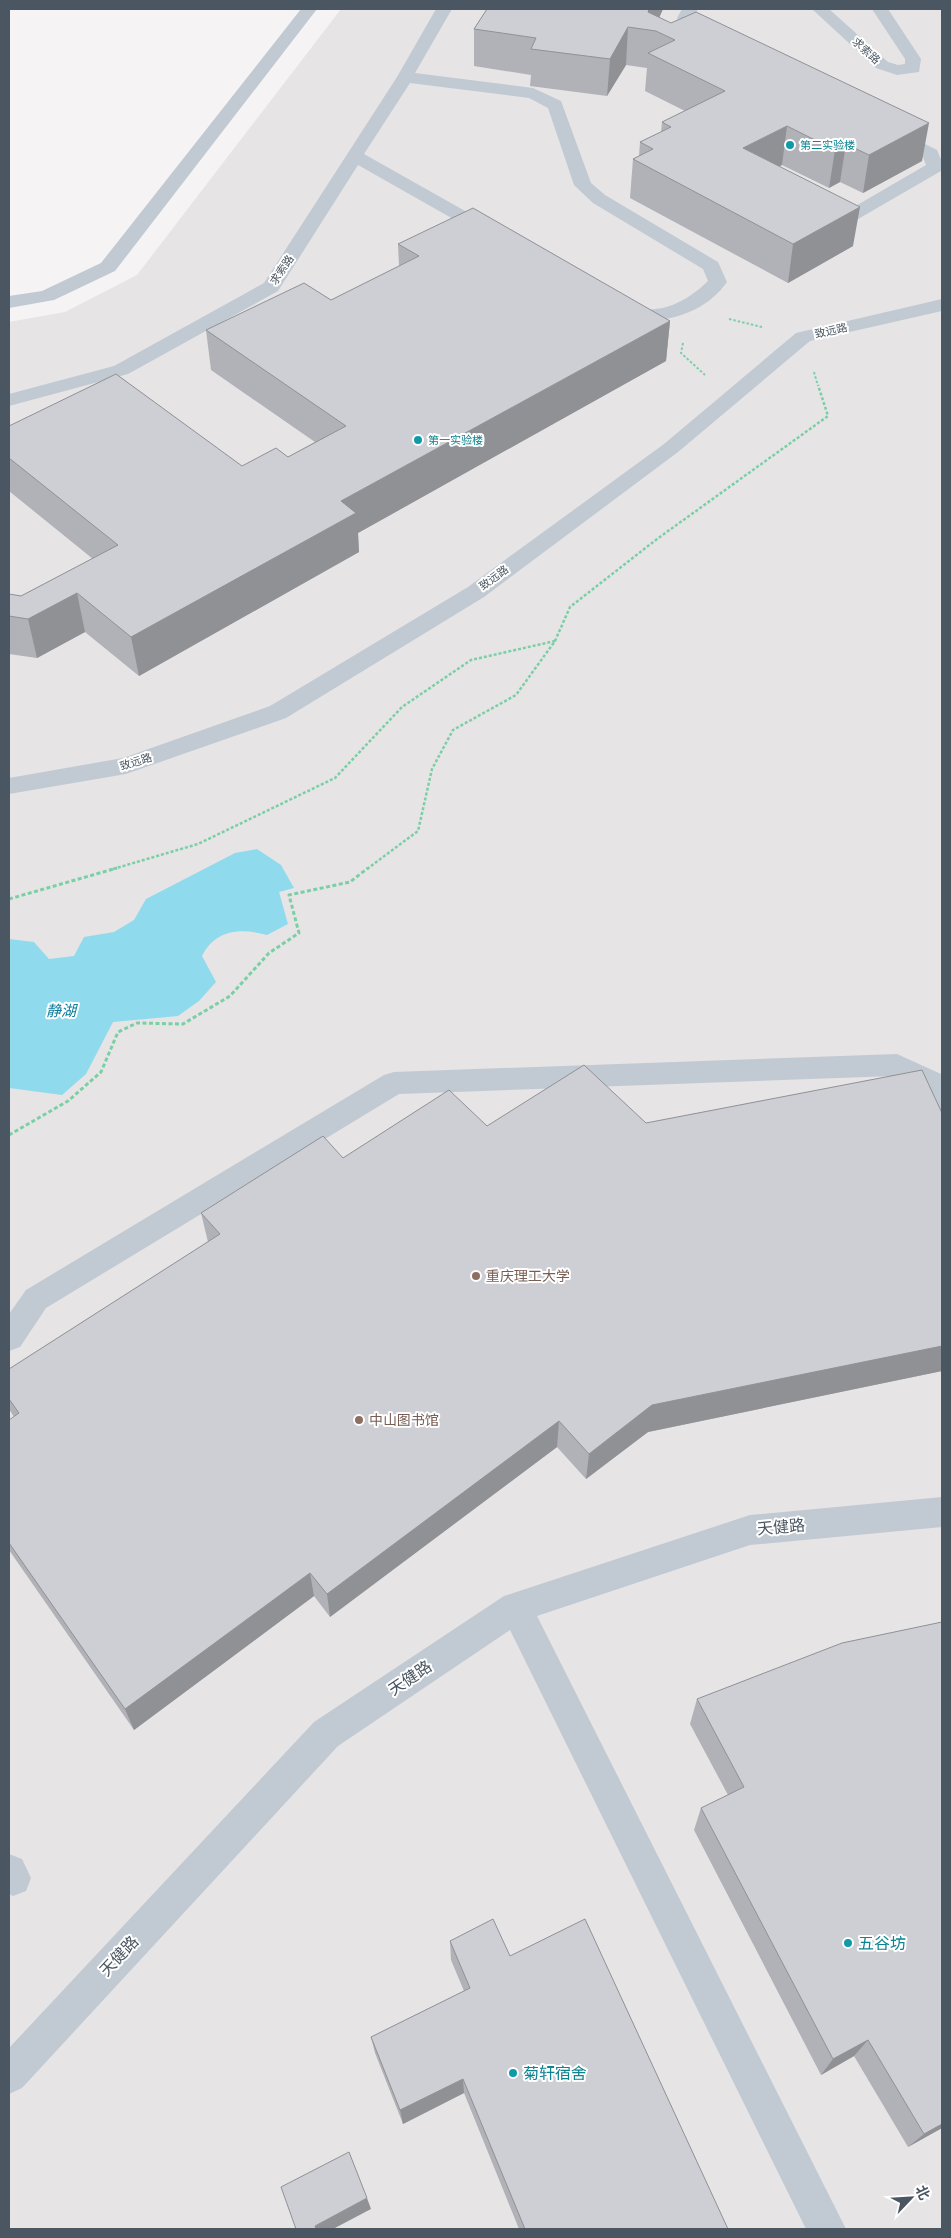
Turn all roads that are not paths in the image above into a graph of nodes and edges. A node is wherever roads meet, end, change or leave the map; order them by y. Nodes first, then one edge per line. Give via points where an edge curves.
1 (308, 9) edge
2 (444, 9) edge
3 (690, 9) edge
4 (820, 9) edge
5 (880, 9) edge
6 (720, 50) edge
7 (405, 77) junction
8 (877, 125) edge
9 (355, 156) junction
10 (813, 201) edge
11 (508, 244) edge
12 (602, 297) edge
13 (9, 302) edge
14 (942, 305) edge
15 (9, 400) edge
16 (9, 786) edge
17 (942, 1109) edge
18 (9, 1338) edge
19 (942, 1512) edge
20 (516, 1607) junction
21 (9, 2075) edge
22 (827, 2229) edge

1 - 13 street via 108,267 47,296
2 - 7 street, 求索路
3 - 6 street via 686,18 689,29 703,42
4 - 5 street, 求索路 via 882,65 897,70 913,68 913,59
7 - 9 street, 求索路
7 - 12 street via 533,93 555,104 583,185 599,200 711,266 718,282 698,300 664,315 628,312
8 - 10 street via 931,154 934,167 846,218
9 - 11 street
9 - 15 street, 求索路 via 272,287 121,370
14 - 16 street, 致远路 via 803,337 671,448 476,592 278,712 126,766
17 - 18 street via 931,1082 897,1065 394,1083 36,1300
19 - 20 street, 天健路 via 750,1530
20 - 21 street, 天健路 via 326,1734
20 - 22 street

